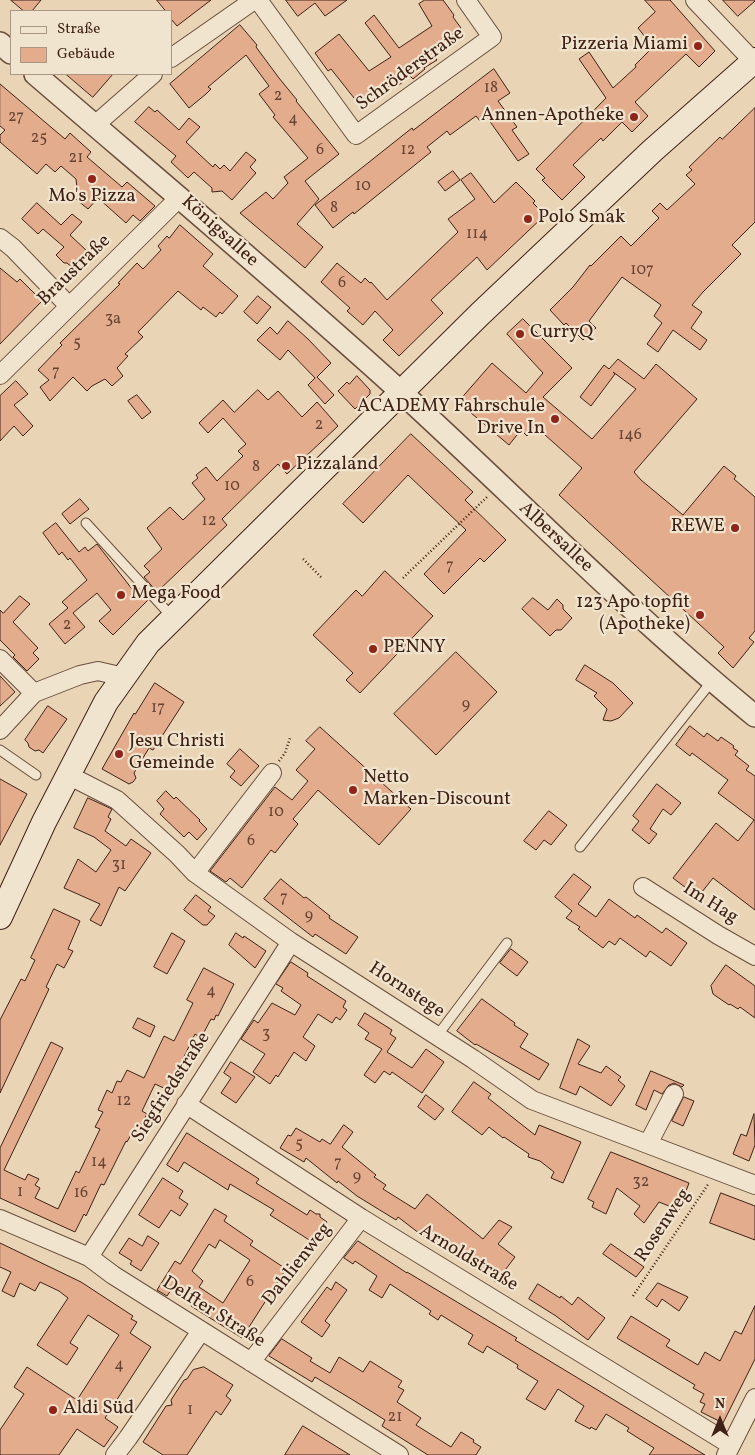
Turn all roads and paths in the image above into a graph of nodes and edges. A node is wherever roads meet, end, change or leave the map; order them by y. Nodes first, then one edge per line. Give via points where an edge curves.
1 (254, 0) edge
2 (258, 0) edge
3 (466, 0) edge
4 (695, 0) edge
5 (0, 43) edge
6 (10, 52) edge
7 (172, 57) edge
8 (754, 61) edge
9 (36, 75) edge
10 (152, 75) edge
11 (95, 125) junction
12 (180, 197) junction
13 (0, 238) edge
14 (69, 306) junction
15 (0, 375) edge
16 (401, 392) junction
17 (499, 486) junction
18 (86, 524) dead end
19 (303, 559) dead end
20 (322, 578) dead end
21 (403, 578) dead end
22 (173, 618) junction
23 (0, 659) edge
24 (124, 677) junction
25 (712, 680) junction
26 (34, 693) junction
27 (755, 716) edge
28 (0, 730) edge
29 (290, 738) dead end
30 (0, 750) edge
31 (272, 773) joint
32 (36, 775) dead end
33 (68, 775) junction
34 (580, 847) dead end
35 (195, 873) junction
36 (643, 887) dead end
37 (0, 917) edge
38 (291, 942) junction
39 (507, 944) dead end
40 (755, 956) edge
41 (437, 1036) junction
42 (674, 1094) dead end
43 (186, 1104) junction
44 (648, 1144) junction
45 (717, 1171) junction
46 (755, 1185) edge
47 (361, 1218) junction
48 (0, 1219) edge
49 (89, 1258) junction
50 (633, 1296) dead end
51 (201, 1331) junction
52 (250, 1362) junction
53 (755, 1398) edge
54 (728, 1450) edge
55 (115, 1455) edge
56 (399, 1455) edge

1 - 7 street
2 - 3 street, Schröderstraße via 356,135 492,37
4 - 8 street
5 - 6 street
8 - 16 main road via 652,151
9 - 11 street, Königsallee
10 - 11 street
11 - 12 street, Königsallee
12 - 14 street, Braustraße
12 - 16 street, Königsallee
13 - 14 street
14 - 15 street, Braustraße
16 - 17 street, Albersallee
16 - 22 main road
17 - 21 path
17 - 25 street, Albersallee
18 - 22 lane
19 - 20 path
22 - 24 main road via 148,643
23 - 26 street
24 - 26 street via 98,671
24 - 33 main road via 106,702
25 - 27 street, Albersallee
25 - 34 lane
26 - 28 street
29 - 31 path
30 - 32 lane
31 - 35 street
33 - 35 street, Hornstege via 117,800
33 - 37 main road
35 - 38 street, Hornstege
36 - 40 street, Im Hag
38 - 41 street, Hornstege
38 - 43 street, Siegfriedstraße
39 - 41 lane
41 - 44 street, Hornstege via 532,1100
42 - 44 street
43 - 47 street, Arnoldstraße
43 - 49 street, Siegfriedstraße
44 - 45 street, Hornstege
45 - 46 street, Hornstege
45 - 50 path, Rosenweg
47 - 52 street, Dahlienweg
47 - 54 street, Arnoldstraße
48 - 49 street, Delfter Straße
49 - 51 street, Delfter Straße
51 - 52 street, Delfter Straße
51 - 55 street
52 - 56 street, Delfter Straße
53 - 54 street

